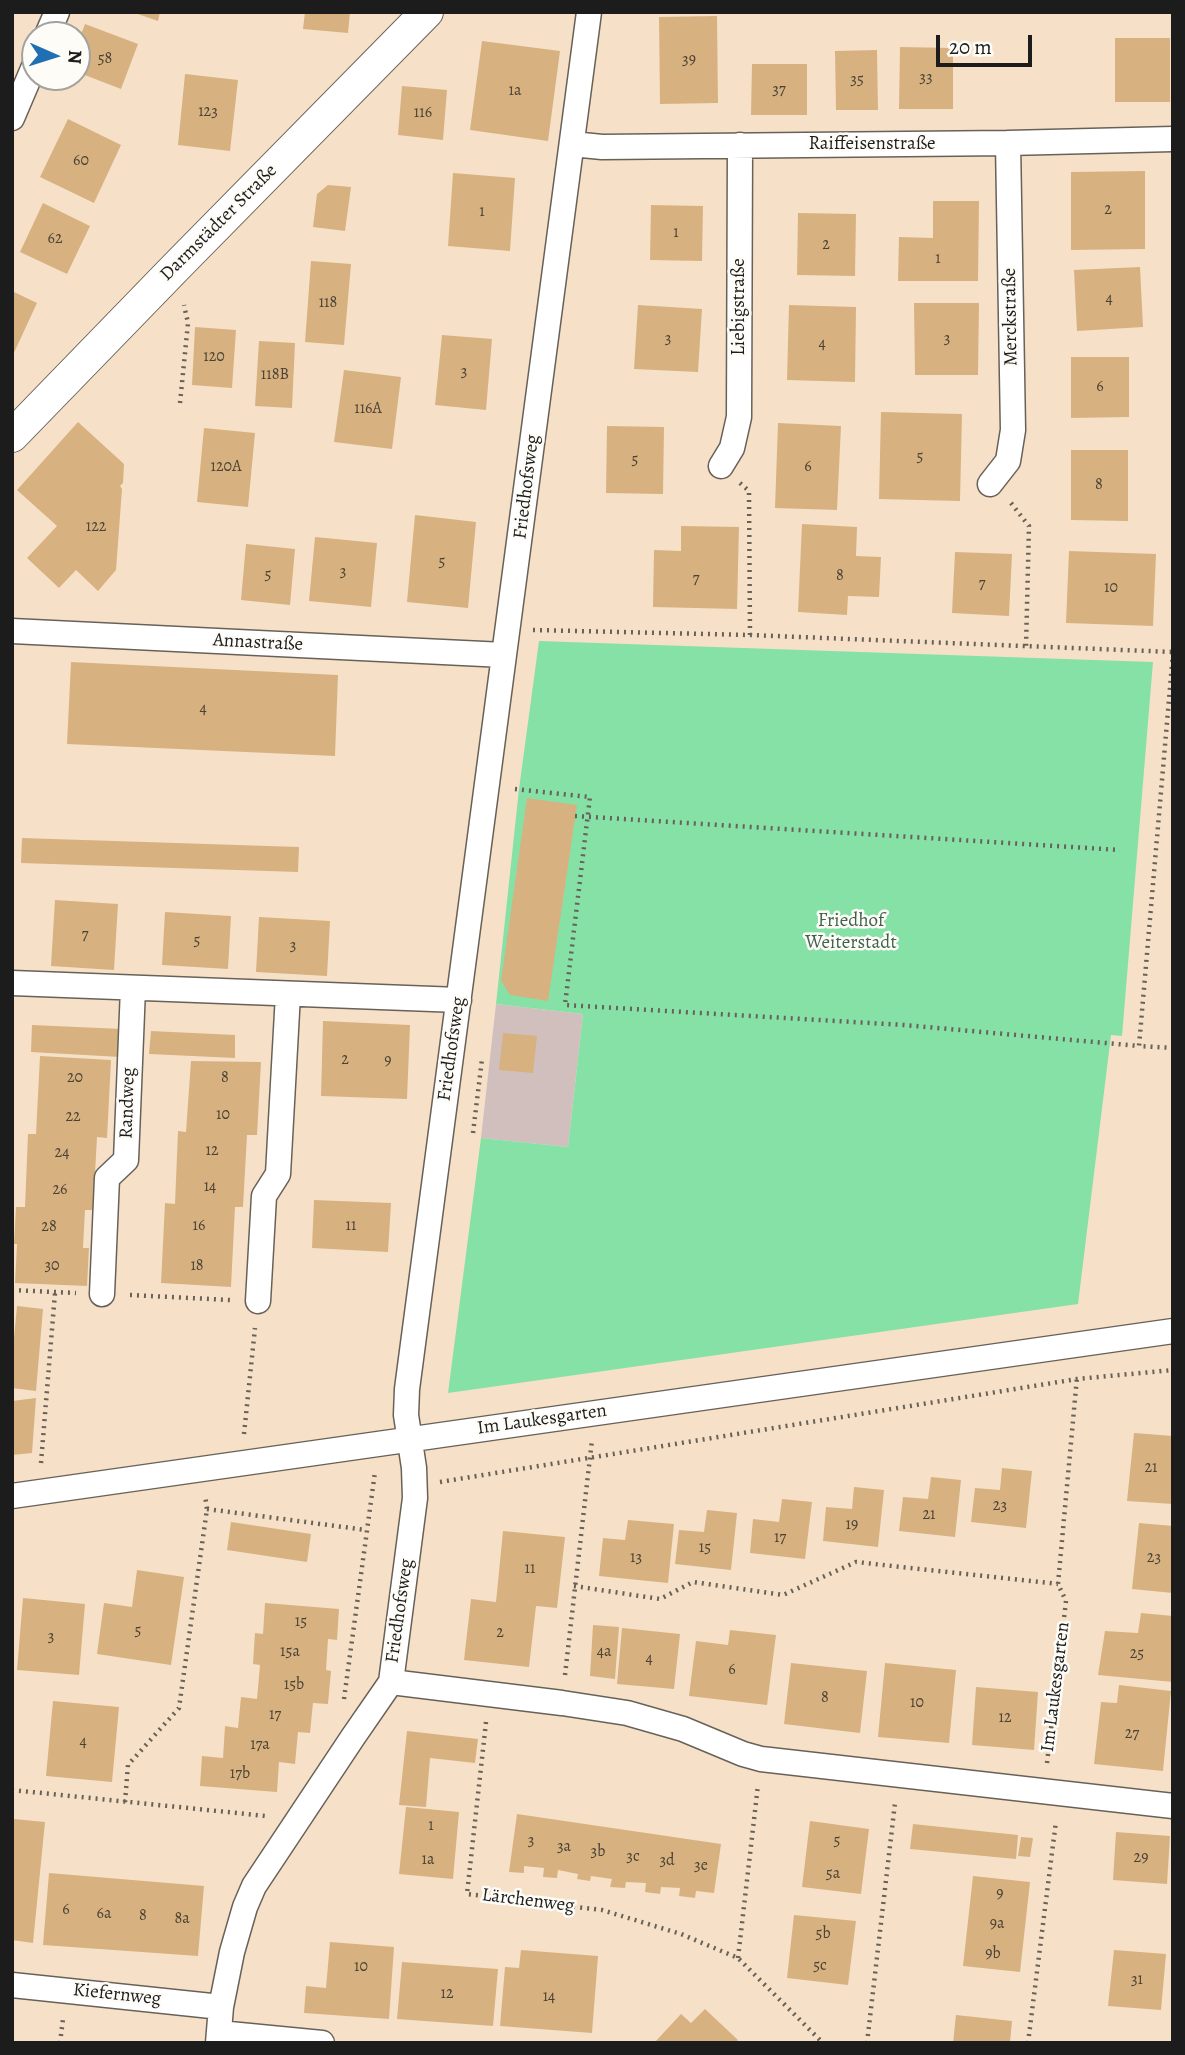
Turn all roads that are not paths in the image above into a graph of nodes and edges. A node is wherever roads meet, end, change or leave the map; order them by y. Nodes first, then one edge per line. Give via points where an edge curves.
1 (427, 12) edge
2 (589, 12) edge
3 (24, 91) edge
4 (12, 118) edge
5 (1173, 139) edge
6 (1008, 143) junction
7 (572, 144) junction
8 (740, 145) junction
9 (12, 436) edge
10 (721, 466) road end
11 (990, 484) dead end
12 (12, 631) edge
13 (504, 655) junction
14 (12, 983) edge
15 (133, 988) junction
16 (288, 994) junction
17 (459, 1000) junction
18 (102, 1294) road end
19 (258, 1301) road end
20 (1173, 1331) edge
21 (409, 1438) junction
22 (12, 1496) edge
23 (391, 1682) junction
24 (1173, 1806) edge
25 (12, 1984) edge
26 (221, 2007) junction
27 (218, 2038) edge
28 (322, 2043) edge

1 - 9 street, Darmstädter Straße
2 - 7 street, Friedhofsweg
3 - 4 street
5 - 6 street, Raiffeisenstraße
6 - 8 street, Raiffeisenstraße
6 - 11 street, Merckstraße via 1013,430 1008,461
7 - 8 street, Raiffeisenstraße
7 - 13 street, Friedhofsweg
8 - 10 street, Liebigstraße via 739,417 732,448
12 - 13 street, Annastraße
13 - 17 street, Friedhofsweg
14 - 15 street
15 - 16 street
15 - 18 street, Randweg via 126,1160 107,1178
16 - 17 street
16 - 19 street via 278,1174 264,1196
17 - 21 street, Friedhofsweg via 407,1389
20 - 21 street, Im Laukesgarten
21 - 22 street, Im Laukesgarten
21 - 23 street, Friedhofsweg via 415,1487
23 - 24 street via 627,1713 761,1759
23 - 26 street, Friedhofsweg via 265,1868 245,1907
25 - 26 street, Kiefernweg
26 - 27 street, Friedhofsweg
27 - 28 street

